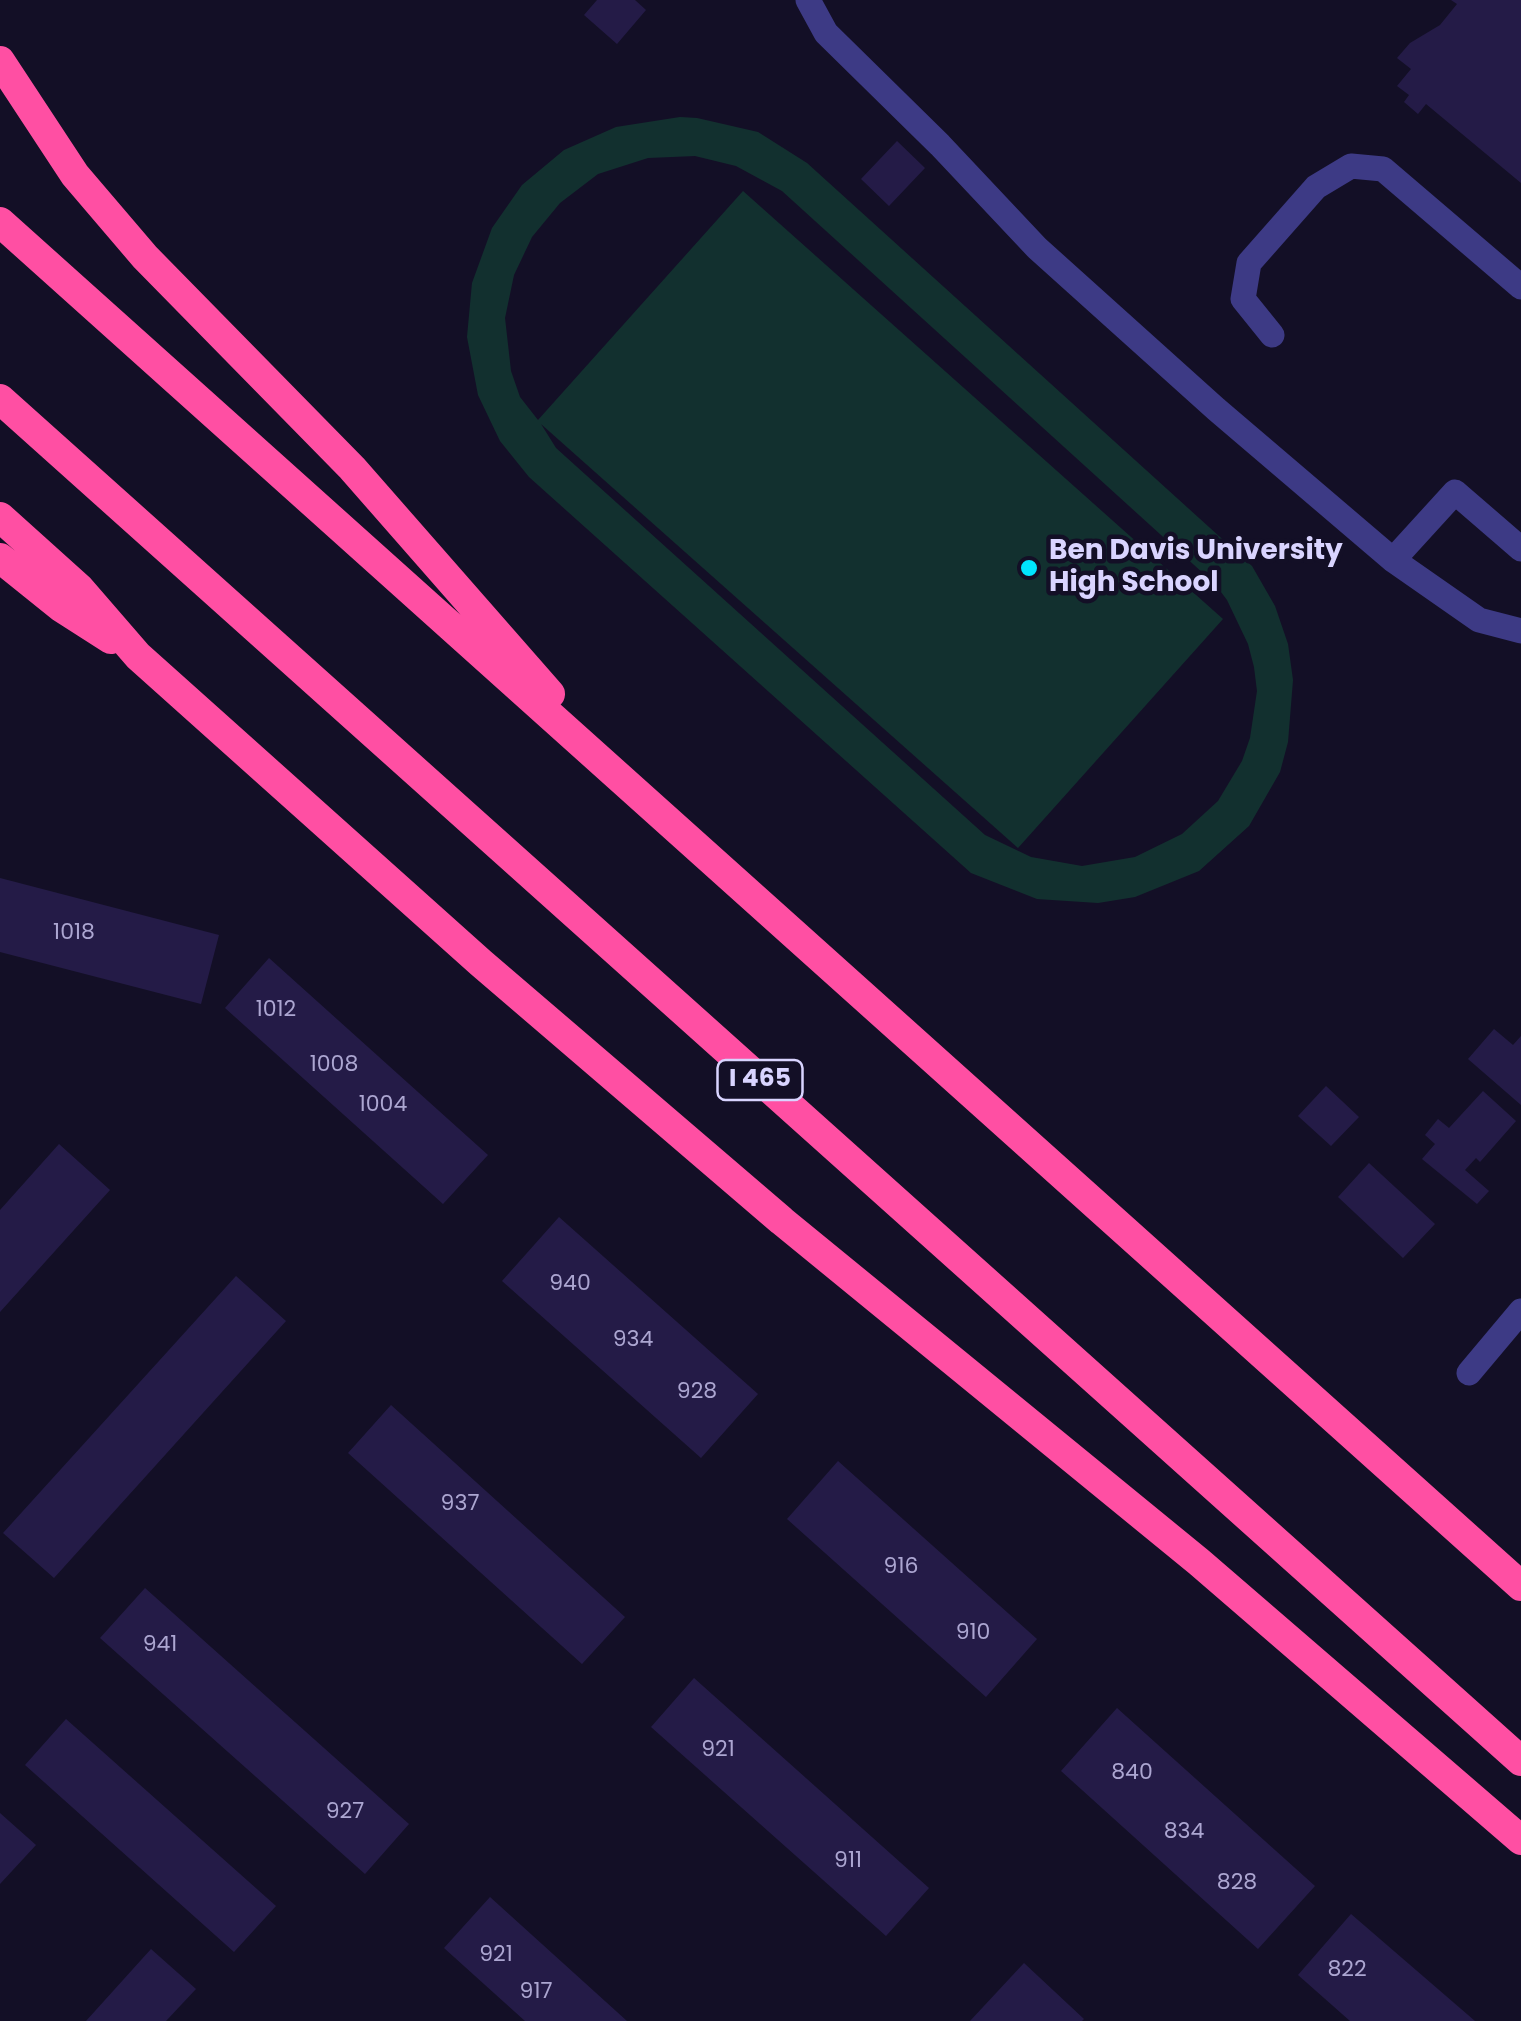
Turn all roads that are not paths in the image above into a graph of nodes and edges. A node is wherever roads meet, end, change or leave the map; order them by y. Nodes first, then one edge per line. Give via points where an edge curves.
1 (808, 0) edge
2 (0, 61) edge
3 (0, 222) edge
4 (1521, 287) edge
5 (1272, 335) dead end
6 (0, 399) edge
7 (0, 517) edge
8 (1521, 549) edge
9 (0, 558) edge
10 (1394, 560) junction
11 (1521, 631) edge
12 (138, 656) junction
13 (638, 794) junction
14 (1521, 1311) edge
15 (1469, 1373) dead end
16 (1521, 1586) edge
17 (1521, 1761) edge
18 (1521, 1840) edge

1 - 10 street via 826,33 1037,248
2 - 13 highway via 75,176 145,258 352,468
3 - 13 highway
4 - 5 street via 1383,168 1350,166 1316,187 1248,262 1243,299
6 - 17 highway, I 465
7 - 12 highway via 80,589
8 - 10 street via 1455,492
9 - 12 highway
10 - 11 street via 1479,620
12 - 18 highway via 782,1221 1199,1562
13 - 16 highway
14 - 15 street

